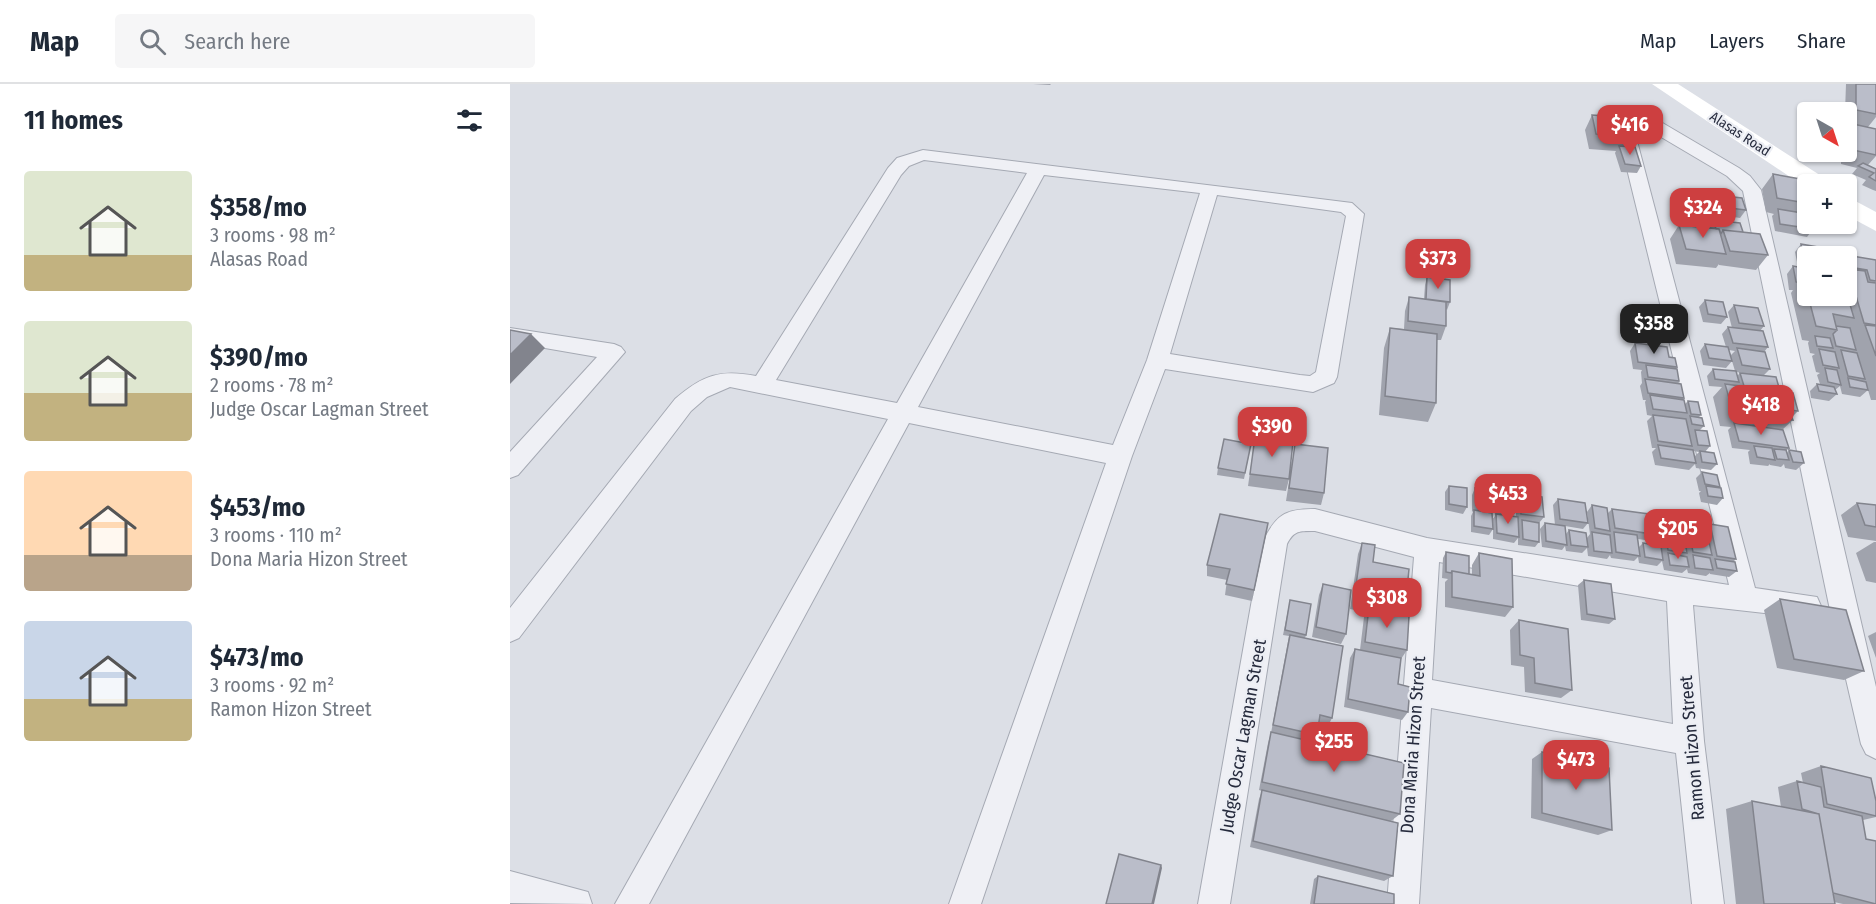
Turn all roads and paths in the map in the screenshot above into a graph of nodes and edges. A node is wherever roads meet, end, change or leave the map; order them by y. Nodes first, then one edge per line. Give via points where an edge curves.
1 (1663, 84) edge
2 (1038, 169) junction
3 (1802, 174) edge
4 (1210, 189) junction
5 (1857, 211) edge
6 (1876, 223) edge
7 (510, 335) edge
8 (1158, 360) junction
9 (762, 384) junction
10 (902, 415) junction
11 (1120, 456) junction
12 (510, 468) edge
13 (1426, 549) junction
14 (1679, 591) junction
15 (1745, 598) junction
16 (1843, 610) junction
17 (510, 629) edge
18 (1415, 691) junction
19 (1689, 741) junction
20 (1876, 744) edge
21 (510, 887) edge
22 (576, 904) edge
23 (631, 904) edge
24 (965, 904) edge
25 (1214, 904) edge
26 (1403, 904) edge
27 (1708, 904) edge

1 - 3 street, Alasas Road
2 - 4 street
2 - 9 street via 923,155 903,162
2 - 10 street
4 - 8 street
4 - 8 street via 1346,207 1355,214 1326,377 1313,384 1300,383
5 - 6 street
7 - 12 street via 614,352
8 - 11 street
9 - 10 street
9 - 17 street via 729,379 699,391 683,405
10 - 11 street
10 - 23 street
11 - 24 street
13 - 14 street, Judge Oscar Lagman Street
13 - 18 street, Dona Maria Hizon Street
13 - 25 street, Judge Oscar Lagman Street via 1315,520 1296,520 1279,533
14 - 15 street, Judge Oscar Lagman Street
14 - 19 street, Ramon Hizon Street
15 - 16 street, Judge Oscar Lagman Street
15 - 16 street via 1623,120 1632,116 1643,118 1733,172 1752,190
16 - 20 street
18 - 19 street
18 - 26 street, Dona Maria Hizon Street
19 - 27 street, Ramon Hizon Street
21 - 22 street

